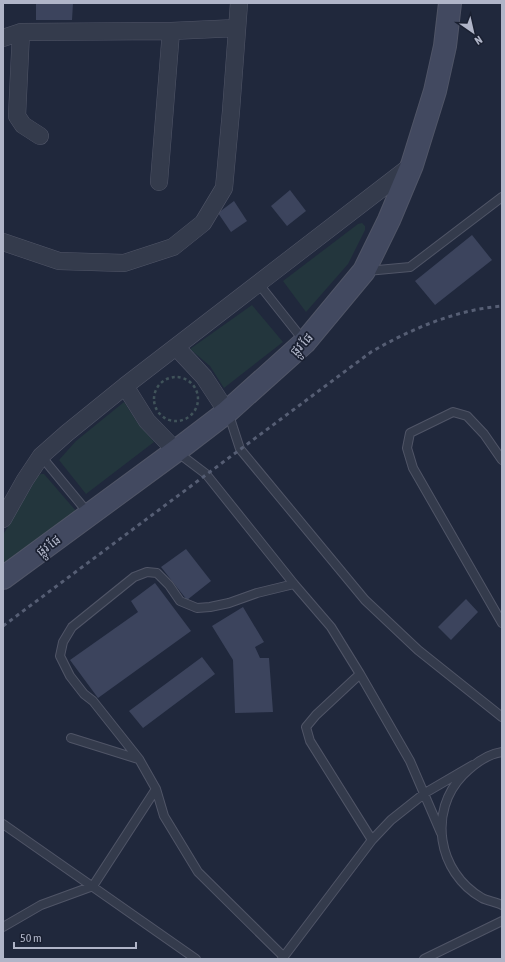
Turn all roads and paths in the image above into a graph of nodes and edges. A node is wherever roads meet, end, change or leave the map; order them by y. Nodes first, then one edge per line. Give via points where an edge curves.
1 (239, 3) edge
2 (450, 3) edge
3 (237, 28) junction
4 (171, 31) junction
5 (21, 32) junction
6 (3, 38) edge
7 (40, 136) dead end
8 (412, 165) junction
9 (159, 182) dead end
10 (502, 197) edge
11 (3, 242) edge
12 (364, 271) junction
13 (258, 283) junction
14 (305, 342) junction
15 (176, 347) junction
16 (125, 386) junction
17 (196, 410) joint
18 (227, 412) junction
19 (176, 451) junction
20 (41, 456) junction
21 (502, 460) edge
22 (90, 514) junction
23 (3, 519) edge
24 (3, 578) edge
25 (294, 584) junction
26 (502, 623) edge
27 (360, 674) junction
28 (502, 717) edge
29 (71, 738) dead end
30 (502, 752) edge
31 (139, 759) junction
32 (473, 765) junction
33 (156, 788) junction
34 (425, 793) junction
35 (3, 824) edge
36 (441, 833) junction
37 (372, 840) junction
38 (93, 886) junction
39 (502, 905) edge
40 (502, 921) edge
41 (3, 927) edge
42 (283, 958) edge
43 (196, 959) edge
44 (424, 959) edge

1 - 3 street
2 - 8 street, ផ្លូវ ផែ via 445,46 435,91
3 - 4 street
3 - 11 street via 224,188 203,222 173,247 124,263 59,261
4 - 5 street
4 - 9 street
5 - 6 street
5 - 7 street via 17,116 23,125
8 - 12 street, ផ្លូវ ផែ
8 - 13 street
10 - 12 lane via 410,267
12 - 14 street, ផ្លូវ ផែ
13 - 14 lane
13 - 15 street
14 - 18 street, ផ្លូវ ផែ
15 - 16 street
15 - 18 street via 204,377
16 - 19 street via 147,420
16 - 20 street via 66,432
17 - 17 path via 184,420 169,421 156,410 154,393 164,380 171,377 188,380 198,393
18 - 19 street, ផ្លូវ ផែ
18 - 28 lane via 240,449 365,600 418,650
19 - 22 street, ផ្លូវ ផែ
19 - 25 lane via 206,474
20 - 22 lane
20 - 23 street
21 - 26 lane via 484,434 467,416 453,412 410,433 407,448 414,468
22 - 24 street, ផ្លូវ ផែ
25 - 27 lane via 331,627
25 - 31 lane via 210,607 197,608 180,601 157,573 147,572 134,577 72,627 63,642 60,656 70,676 84,694 94,701
27 - 34 lane via 410,761
27 - 37 lane via 316,714 306,727 310,742
29 - 31 lane
30 - 32 lane
31 - 33 lane
32 - 34 lane
32 - 36 lane via 455,783 444,807
33 - 38 lane
33 - 42 lane via 164,816 198,872
34 - 36 lane
34 - 37 lane via 391,820
35 - 38 lane
36 - 39 lane via 447,859 461,881 482,898
37 - 42 lane
38 - 41 lane via 41,905
38 - 43 lane
40 - 44 lane

